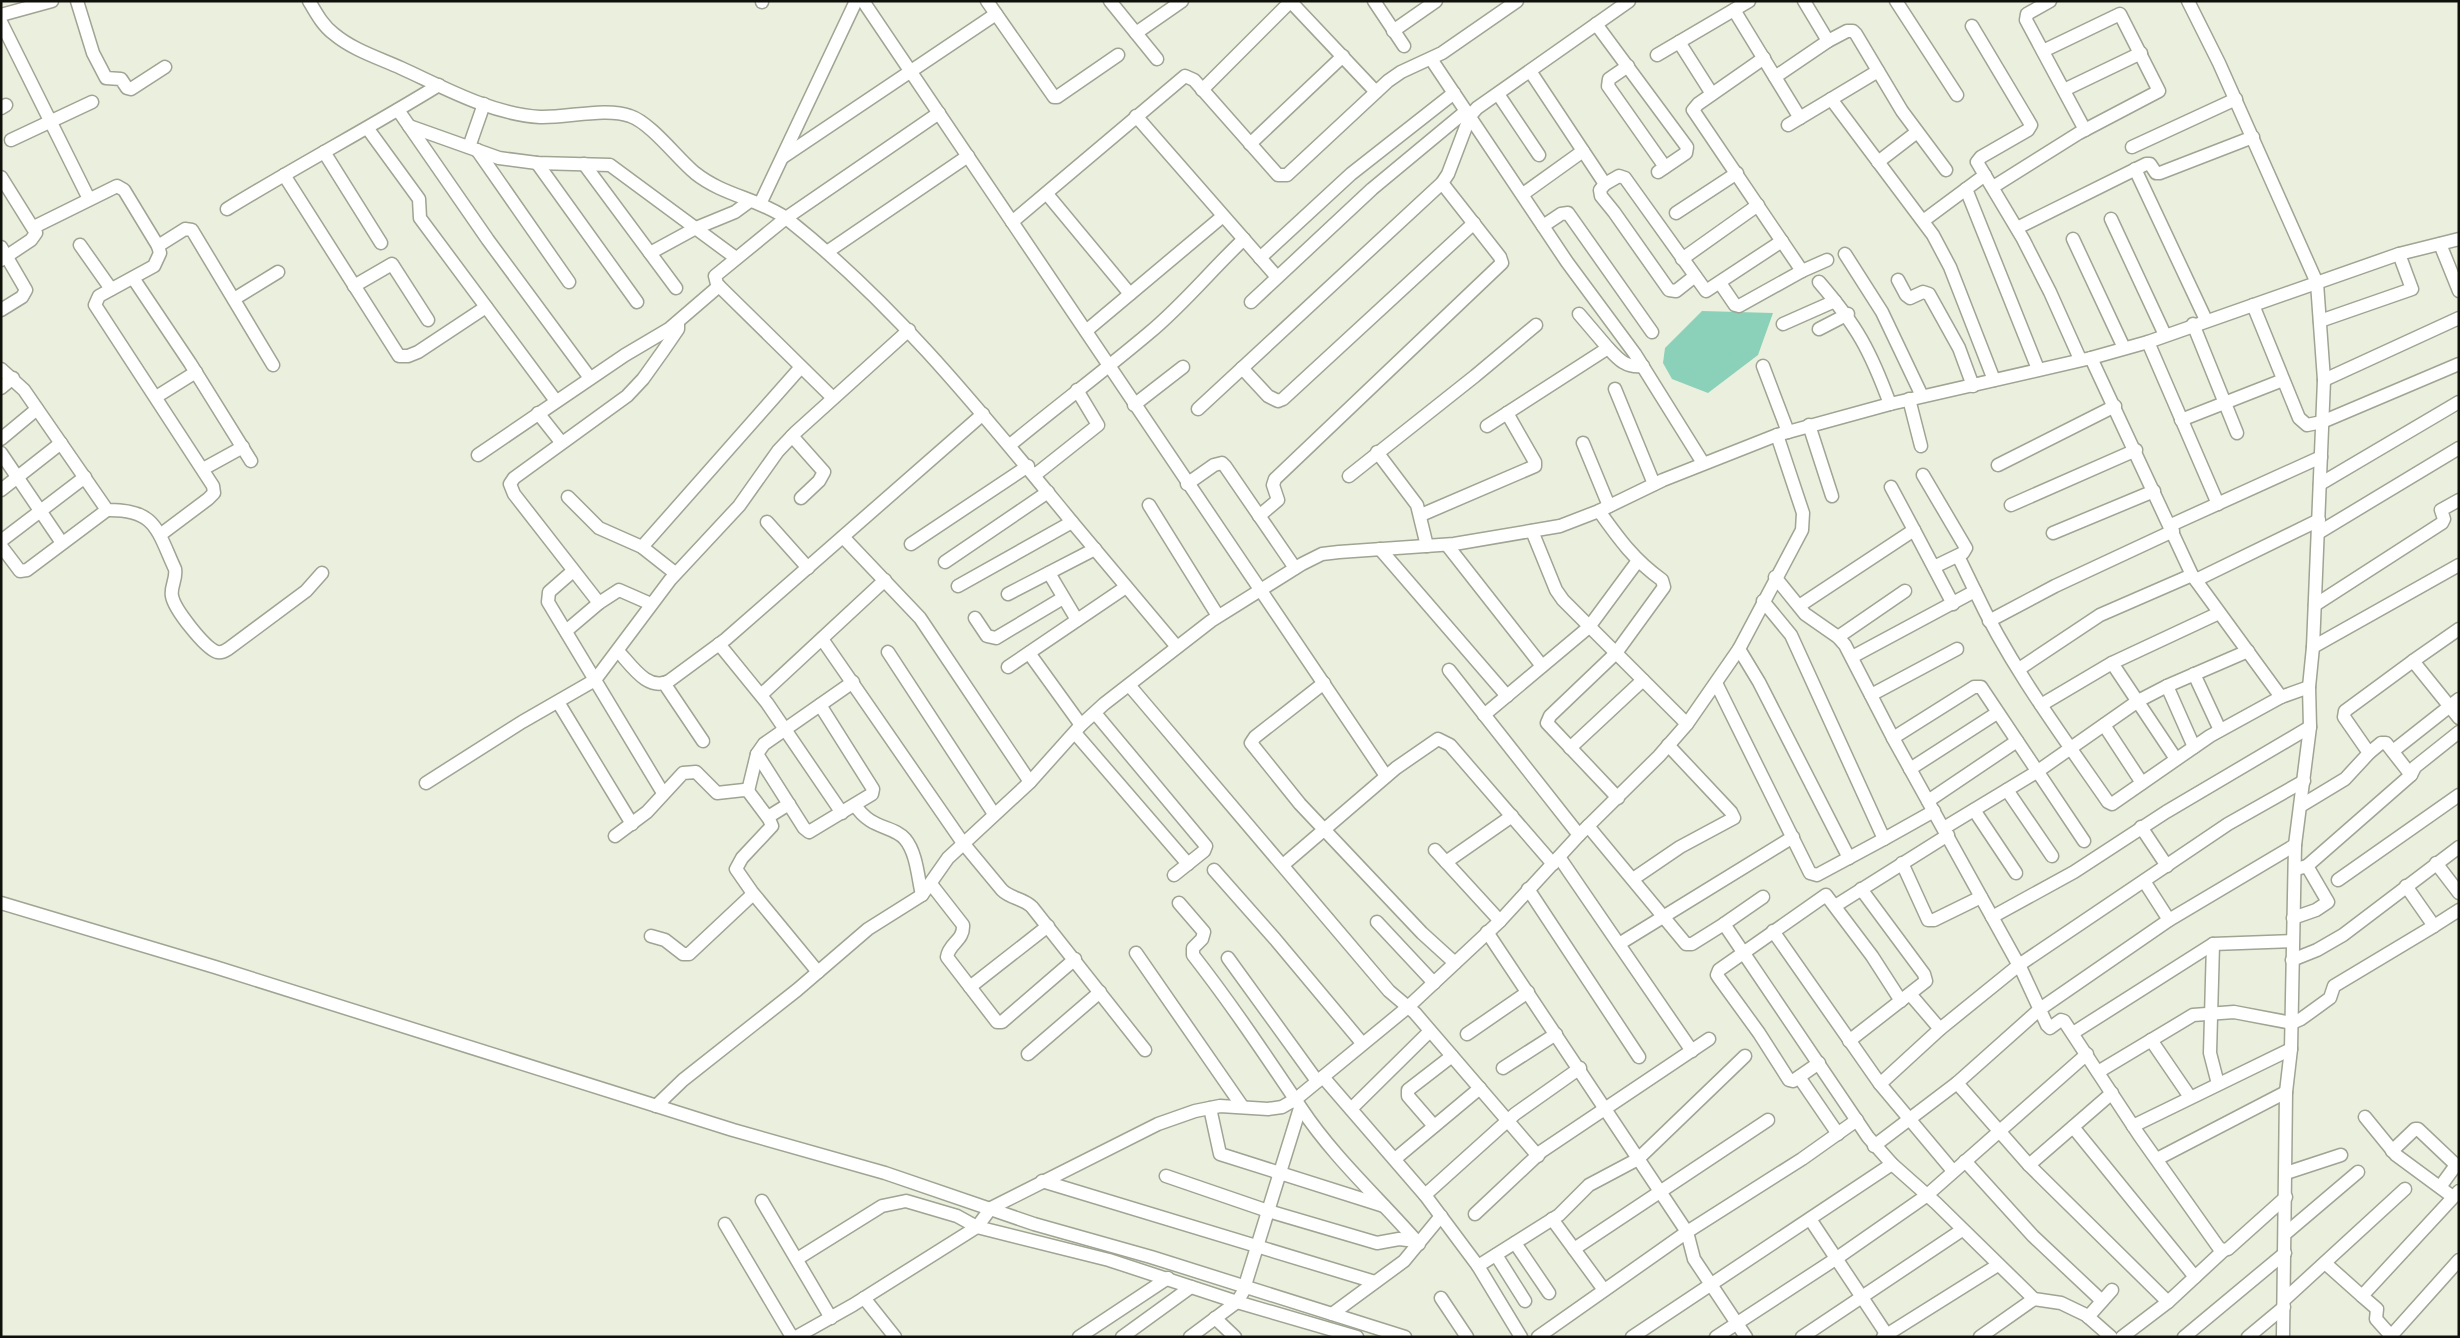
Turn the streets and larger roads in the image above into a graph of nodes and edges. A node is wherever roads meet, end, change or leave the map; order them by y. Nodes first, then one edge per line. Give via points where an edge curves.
1 (52, 1) edge
2 (77, 1) edge
3 (309, 1) edge
4 (856, 1) edge
5 (863, 1) edge
6 (987, 1) edge
7 (1110, 1) edge
8 (1182, 1) edge
9 (1290, 1) edge
10 (1374, 1) edge
11 (1436, 1) edge
12 (1517, 1) edge
13 (1630, 1) edge
14 (1749, 1) edge
15 (1804, 1) edge
16 (1896, 1) edge
17 (2050, 1) edge
18 (2188, 1) edge
19 (1734, 10) junction
20 (996, 14) junction
21 (1, 15) edge
22 (1, 22) edge
23 (1596, 24) junction
24 (1972, 26) dead end
25 (1393, 31) junction
26 (1136, 33) junction
27 (1828, 41) junction
28 (1679, 42) junction
29 (1404, 46) dead end
30 (2043, 51) junction
31 (2142, 53) junction
32 (1657, 55) dead end
33 (1118, 56) dead end
34 (1342, 56) junction
35 (1157, 58) dead end
36 (1764, 58) junction
37 (1431, 59) junction
38 (1628, 66) junction
39 (165, 67) dead end
40 (1530, 71) junction
41 (1878, 71) junction
42 (911, 72) junction
43 (1775, 78) junction
44 (438, 85) junction
45 (1202, 90) junction
46 (2064, 90) junction
47 (1376, 92) junction
48 (1454, 93) junction
49 (1498, 94) junction
50 (1712, 94) junction
51 (1957, 95) dead end
52 (1832, 99) junction
53 (2236, 99) junction
54 (92, 102) dead end
55 (484, 104) junction
56 (398, 110) junction
57 (939, 113) junction
58 (1468, 113) junction
59 (1136, 116) junction
60 (1800, 118) junction
61 (51, 123) junction
62 (1788, 125) dead end
63 (409, 126) junction
64 (368, 129) junction
65 (2085, 130) junction
66 (1917, 132) junction
67 (2253, 137) junction
68 (12, 140) dead end
69 (1250, 144) junction
70 (2132, 147) dead end
71 (473, 149) junction
72 (1583, 151) junction
73 (324, 152) junction
74 (968, 156) junction
75 (1539, 156) dead end
76 (783, 157) junction
77 (1878, 162) junction
78 (537, 163) junction
79 (584, 164) junction
80 (2135, 169) junction
81 (1946, 170) dead end
82 (1737, 172) junction
83 (284, 175) junction
84 (1985, 176) junction
85 (1, 177) edge
86 (1442, 183) junction
87 (1606, 184) junction
88 (1993, 187) junction
89 (1966, 189) junction
90 (1047, 194) junction
91 (1523, 194) junction
92 (89, 199) junction
93 (755, 203) junction
94 (1758, 204) junction
95 (227, 209) dead end
96 (1676, 213) dead end
97 (1223, 216) junction
98 (786, 218) junction
99 (2111, 219) dead end
100 (1923, 221) junction
101 (1012, 222) junction
102 (1474, 223) junction
103 (1544, 226) junction
104 (34, 227) junction
105 (696, 228) junction
106 (2017, 228) junction
107 (1244, 239) junction
108 (2073, 239) dead end
109 (2459, 239) edge
110 (1782, 241) junction
111 (381, 243) dead end
112 (2440, 244) junction
113 (80, 245) dead end
114 (158, 246) junction
115 (828, 252) junction
116 (650, 253) junction
117 (1845, 254) dead end
118 (2399, 254) junction
119 (3, 255) edge
120 (736, 258) junction
121 (1260, 258) junction
122 (1682, 259) junction
123 (1827, 260) dead end
124 (1802, 271) junction
125 (278, 272) dead end
126 (1695, 276) junction
127 (1277, 277) junction
128 (133, 278) junction
129 (1898, 280) dead end
130 (569, 282) dead end
131 (1819, 282) dead end
132 (1720, 283) junction
133 (2317, 283) junction
134 (354, 286) junction
135 (719, 286) junction
136 (676, 288) dead end
137 (112, 289) junction
138 (2459, 291) edge
139 (1130, 294) junction
140 (234, 300) junction
141 (1836, 301) junction
142 (637, 302) dead end
143 (1251, 302) dead end
144 (2253, 306) junction
145 (486, 307) junction
146 (1, 310) edge
147 (1579, 314) dead end
148 (1848, 314) junction
149 (2459, 318) edge
150 (428, 320) dead end
151 (2320, 321) junction
152 (678, 322) junction
153 (2200, 322) junction
154 (1783, 324) dead end
155 (1536, 325) dead end
156 (1819, 329) dead end
157 (909, 330) junction
158 (1086, 331) junction
159 (1652, 332) dead end
160 (2165, 335) junction
161 (2148, 342) junction
162 (1608, 348) junction
163 (2124, 348) junction
164 (2085, 358) junction
165 (2459, 364) edge
166 (273, 365) dead end
167 (1108, 365) junction
168 (801, 366) junction
169 (1643, 366) junction
170 (1762, 366) dead end
171 (1183, 367) dead end
172 (1242, 368) junction
173 (1, 369) edge
174 (2038, 369) junction
175 (196, 372) junction
176 (13, 378) junction
177 (590, 378) junction
178 (1994, 380) junction
179 (2283, 380) junction
180 (2324, 380) junction
181 (1973, 386) junction
182 (1, 388) edge
183 (1615, 389) dead end
184 (1077, 390) junction
185 (1922, 396) junction
186 (156, 397) junction
187 (833, 398) junction
188 (1909, 399) junction
189 (556, 401) junction
190 (2224, 402) junction
191 (2459, 402) edge
192 (1890, 404) junction
193 (1134, 405) junction
194 (2114, 406) junction
195 (37, 409) junction
196 (1198, 409) dead end
197 (538, 413) junction
198 (1507, 413) junction
199 (983, 414) junction
200 (2181, 420) junction
201 (2322, 422) junction
202 (1487, 426) dead end
203 (1809, 426) junction
204 (1782, 433) junction
205 (2237, 433) dead end
206 (792, 436) junction
207 (1, 439) edge
208 (561, 442) junction
209 (61, 443) junction
210 (1583, 443) dead end
211 (1010, 445) junction
212 (1921, 446) dead end
213 (243, 447) junction
214 (2459, 448) edge
215 (2136, 450) junction
216 (1377, 452) junction
217 (1, 453) edge
218 (478, 455) dead end
219 (2321, 456) junction
220 (251, 461) dead end
221 (1702, 463) junction
222 (1998, 465) dead end
223 (202, 469) junction
224 (1031, 470) junction
225 (1923, 475) dead end
226 (1349, 476) dead end
227 (18, 477) junction
228 (84, 477) junction
229 (1187, 484) junction
230 (1654, 484) junction
231 (2320, 484) junction
232 (1891, 487) dead end
233 (1, 490) edge
234 (2154, 491) junction
235 (1048, 492) junction
236 (1832, 496) dead end
237 (568, 497) dead end
238 (801, 498) dead end
239 (2459, 500) edge
240 (2218, 504) junction
241 (2011, 505) dead end
242 (1149, 506) dead end
243 (1604, 508) junction
244 (40, 510) junction
245 (107, 510) junction
246 (1421, 515) junction
247 (1259, 516) junction
248 (766, 522) dead end
249 (1072, 522) junction
250 (2318, 526) junction
251 (2172, 528) junction
252 (1914, 530) junction
253 (1532, 531) junction
254 (2053, 533) dead end
255 (160, 535) junction
256 (843, 537) junction
257 (1, 541) edge
258 (62, 543) junction
259 (911, 544) dead end
260 (1446, 545) junction
261 (1, 546) edge
262 (1428, 546) junction
263 (642, 547) junction
264 (1095, 549) junction
265 (1380, 549) junction
266 (1958, 556) junction
267 (946, 562) dead end
268 (1637, 562) junction
269 (2459, 565) edge
270 (1934, 567) junction
271 (808, 568) junction
272 (1295, 568) junction
273 (573, 570) junction
274 (322, 573) dead end
275 (675, 573) junction
276 (1049, 573) junction
277 (1775, 577) junction
278 (2194, 577) junction
279 (885, 580) junction
280 (958, 586) dead end
281 (1126, 587) junction
282 (1261, 589) junction
283 (1905, 591) dead end
284 (1976, 591) junction
285 (1008, 594) dead end
286 (1063, 598) junction
287 (1763, 601) junction
288 (599, 603) junction
289 (651, 604) junction
290 (1952, 604) junction
291 (1798, 606) junction
292 (2315, 606) junction
293 (2219, 613) junction
294 (1218, 616) junction
295 (974, 618) dead end
296 (1077, 620) junction
297 (1989, 621) junction
298 (1589, 627) junction
299 (2459, 629) edge
300 (566, 631) junction
301 (1838, 637) junction
302 (822, 639) junction
303 (719, 644) junction
304 (1177, 647) junction
305 (2313, 647) junction
306 (1739, 649) junction
307 (1957, 649) dead end
308 (618, 651) junction
309 (2248, 651) junction
310 (888, 652) dead end
311 (1029, 653) junction
312 (1616, 654) junction
313 (1852, 657) junction
314 (2413, 661) junction
315 (2112, 663) junction
316 (1542, 666) junction
317 (1008, 667) dead end
318 (2019, 669) junction
319 (1448, 670) dead end
320 (2194, 674) junction
321 (595, 680) junction
322 (1643, 680) junction
323 (853, 682) junction
324 (664, 683) junction
325 (1324, 683) junction
326 (1716, 683) junction
327 (1129, 685) junction
328 (2167, 686) junction
329 (2310, 687) junction
330 (760, 695) junction
331 (1871, 695) junction
332 (1507, 696) junction
333 (2281, 696) junction
334 (2138, 701) junction
335 (558, 702) junction
336 (2454, 703) edge
337 (2041, 704) junction
338 (820, 705) junction
339 (1095, 713) junction
340 (1998, 713) junction
341 (1484, 715) junction
342 (2459, 718) edge
343 (1687, 724) junction
344 (2104, 726) junction
345 (2310, 727) junction
346 (1078, 729) junction
347 (785, 730) junction
348 (2220, 730) junction
349 (2459, 732) edge
350 (1893, 738) junction
351 (703, 741) dead end
352 (2017, 741) junction
353 (1668, 745) junction
354 (2194, 747) junction
355 (1570, 748) junction
356 (2071, 749) junction
357 (2393, 751) junction
358 (2369, 753) junction
359 (757, 754) junction
360 (2176, 759) junction
361 (1910, 770) junction
362 (2038, 771) junction
363 (2411, 775) junction
364 (1386, 776) junction
365 (2304, 781) junction
366 (1030, 782) junction
367 (426, 783) dead end
368 (2142, 783) junction
369 (2007, 790) junction
370 (748, 791) junction
371 (663, 794) junction
372 (2459, 795) edge
373 (1618, 798) junction
374 (788, 804) junction
375 (2302, 804) junction
376 (854, 805) junction
377 (1931, 806) junction
378 (1974, 810) junction
379 (842, 813) junction
380 (994, 814) junction
381 (1512, 816) junction
382 (768, 817) junction
383 (632, 824) junction
384 (2141, 827) junction
385 (1324, 829) junction
386 (1584, 830) junction
387 (1946, 832) junction
388 (615, 836) dead end
389 (1793, 837) junction
390 (1884, 839) junction
391 (2084, 841) dead end
392 (963, 843) junction
393 (2295, 845) junction
394 (2459, 847) edge
395 (1435, 850) dead end
396 (2052, 856) dead end
397 (1849, 858) junction
398 (1556, 860) junction
399 (1446, 862) junction
400 (1902, 863) junction
401 (2436, 863) junction
402 (1188, 864) junction
403 (1283, 864) junction
404 (2167, 866) junction
405 (2301, 867) junction
406 (1214, 870) dead end
407 (2016, 873) dead end
408 (1174, 875) dead end
409 (1633, 879) junction
410 (2338, 880) dead end
411 (2144, 882) junction
412 (931, 884) junction
413 (2406, 886) junction
414 (1528, 889) junction
415 (1861, 889) junction
416 (2459, 893) edge
417 (753, 894) junction
418 (922, 896) junction
419 (1981, 896) junction
420 (1763, 897) dead end
421 (1, 903) edge
422 (1179, 903) dead end
423 (1835, 906) junction
424 (2459, 910) edge
425 (1663, 916) junction
426 (1992, 917) junction
427 (2293, 918) junction
428 (2169, 920) junction
429 (1500, 921) junction
430 (1377, 922) dead end
431 (1724, 924) junction
432 (1048, 926) junction
433 (2434, 926) junction
434 (1773, 931) junction
435 (1487, 932) junction
436 (651, 936) dead end
437 (2292, 941) junction
438 (1619, 944) junction
439 (2213, 944) junction
440 (1744, 952) junction
441 (1136, 953) dead end
442 (1228, 958) dead end
443 (1075, 959) junction
444 (2292, 960) junction
445 (1455, 963) junction
446 (2019, 965) junction
447 (818, 972) junction
448 (1434, 983) junction
449 (970, 987) junction
450 (1100, 992) junction
451 (1528, 992) junction
452 (1906, 998) junction
453 (1408, 1007) junction
454 (2040, 1009) junction
455 (2212, 1013) junction
456 (2292, 1023) junction
457 (1940, 1029) junction
458 (1430, 1031) junction
459 (2073, 1033) junction
460 (1467, 1034) dead end
461 (1556, 1034) junction
462 (1709, 1039) dead end
463 (2152, 1040) junction
464 (1850, 1041) junction
465 (1362, 1043) junction
466 (2291, 1049) junction
467 (1145, 1050) dead end
468 (1692, 1051) junction
469 (1028, 1054) dead end
470 (2087, 1054) junction
471 (1452, 1056) junction
472 (1745, 1056) dead end
473 (1639, 1057) dead end
474 (1819, 1063) junction
475 (1503, 1068) dead end
476 (1580, 1068) junction
477 (2098, 1072) junction
478 (1799, 1078) junction
479 (1320, 1079) junction
480 (1956, 1083) junction
481 (1880, 1084) junction
482 (2218, 1084) junction
483 (1480, 1088) junction
484 (2286, 1092) junction
485 (2112, 1093) junction
486 (2190, 1098) junction
487 (1298, 1103) junction
488 (656, 1106) junction
489 (1242, 1106) junction
490 (1210, 1108) junction
491 (1351, 1109) junction
492 (1605, 1110) junction
493 (2365, 1117) dead end
494 (1909, 1119) junction
495 (1508, 1120) junction
496 (1768, 1120) dead end
497 (1857, 1120) junction
498 (1434, 1126) junction
499 (2133, 1126) junction
500 (2073, 1127) junction
501 (2000, 1132) junction
502 (1838, 1134) junction
503 (1874, 1146) junction
504 (2392, 1151) junction
505 (2340, 1155) dead end
506 (1538, 1156) junction
507 (1395, 1159) junction
508 (1638, 1159) junction
509 (2156, 1159) junction
510 (1965, 1161) junction
511 (1892, 1164) junction
512 (2029, 1165) junction
513 (1953, 1171) junction
514 (2358, 1172) dead end
515 (1280, 1173) junction
516 (2286, 1174) junction
517 (1166, 1176) dead end
518 (1042, 1181) junction
519 (2440, 1187) junction
520 (2405, 1188) dead end
521 (1660, 1193) junction
522 (2456, 1194) edge
523 (1425, 1195) junction
524 (1926, 1196) junction
525 (2286, 1197) junction
526 (762, 1201) dead end
527 (1386, 1207) junction
528 (1268, 1211) junction
529 (1475, 1214) dead end
530 (1441, 1216) junction
531 (984, 1217) junction
532 (1552, 1219) junction
533 (1810, 1219) junction
534 (725, 1224) dead end
535 (1962, 1230) junction
536 (1688, 1232) junction
537 (2286, 1234) junction
538 (1417, 1242) junction
539 (1515, 1243) junction
540 (1257, 1247) junction
541 (1574, 1249) junction
542 (2224, 1250) junction
543 (2285, 1253) junction
544 (1496, 1255) junction
545 (1837, 1258) junction
546 (796, 1259) junction
547 (2459, 1260) edge
548 (2325, 1263) junction
549 (1998, 1265) junction
550 (1478, 1266) junction
551 (2195, 1277) junction
552 (1168, 1278) junction
553 (1375, 1282) junction
554 (1710, 1284) junction
555 (1191, 1287) junction
556 (1604, 1290) junction
557 (2112, 1290) dead end
558 (1549, 1293) dead end
559 (1241, 1295) junction
560 (2362, 1296) junction
561 (864, 1298) junction
562 (1441, 1298) dead end
563 (1863, 1298) junction
564 (2034, 1299) junction
565 (1525, 1301) dead end
566 (2102, 1302) junction
567 (2168, 1302) junction
568 (2284, 1304) junction
569 (1332, 1314) junction
570 (2088, 1317) junction
571 (831, 1318) junction
572 (1215, 1318) junction
573 (1736, 1322) junction
574 (1338, 1334) edge
575 (1885, 1336) edge
576 (2391, 1336) edge
577 (794, 1337) edge
578 (895, 1337) edge
579 (1079, 1337) edge
580 (1122, 1337) edge
581 (1190, 1337) edge
582 (1235, 1337) edge
583 (1357, 1337) edge
584 (1406, 1337) edge
585 (1467, 1337) edge
586 (1521, 1337) edge
587 (1538, 1337) edge
588 (1632, 1337) edge
589 (1716, 1337) edge
590 (1746, 1337) edge
591 (1802, 1337) edge
592 (1980, 1337) edge
593 (2112, 1337) edge
594 (2122, 1337) edge
595 (2184, 1337) edge
596 (2248, 1337) edge
597 (2283, 1337) edge

1 - 21 street
2 - 39 street via 93,53 106,78 121,78 131,89
3 - 44 street via 333,34 352,47
4 - 76 street
5 - 42 street
6 - 20 street
7 - 26 street
8 - 26 street
9 - 34 street
9 - 45 street
10 - 25 street
11 - 25 street
12 - 37 street
13 - 23 street
14 - 19 street
15 - 27 street
16 - 51 street
17 - 30 street via 2026,17
18 - 53 street
19 - 28 street
19 - 36 street
20 - 33 street via 1054,97
20 - 42 street
22 - 61 street
23 - 38 street
23 - 40 street
24 - 84 street via 2031,125 2028,130 1978,160
25 - 29 street
26 - 35 street
27 - 41 street via 1853,31
27 - 43 street
28 - 32 street
28 - 50 street
30 - 31 street via 2118,14 2124,18
30 - 46 street
31 - 46 street
31 - 65 street via 2159,88 2158,93
34 - 47 street
34 - 69 street
36 - 43 street
36 - 50 street
37 - 47 street via 1401,72
37 - 48 street
38 - 38 street via 1687,147 1686,152 1662,169 1608,86 1609,79
40 - 49 street
40 - 72 street
41 - 52 street
41 - 66 street
42 - 57 street
42 - 76 street
43 - 60 street
44 - 55 street
44 - 56 street
45 - 59 street via 1189,77 1181,77
45 - 69 street
46 - 65 street
47 - 69 street via 1284,177 1278,175
48 - 58 street
48 - 121 street via 1351,174
49 - 58 street
49 - 75 street
50 - 82 street via 1695,107 1694,113
52 - 60 street
52 - 77 street
53 - 67 street
53 - 70 street
54 - 61 street
55 - 71 street
55 - 93 street via 538,117 617,113 630,116 641,122 715,188
56 - 63 street
56 - 64 street
57 - 74 street
57 - 98 street
58 - 86 street
58 - 91 street
58 - 127 street via 1372,189
59 - 90 street
59 - 97 street
60 - 62 street
61 - 68 street
61 - 92 street
63 - 71 street
63 - 177 street
64 - 73 street
64 - 145 street via 419,199 420,218
65 - 88 street
66 - 77 street
66 - 81 street
67 - 80 street via 2160,173 2156,173 2148,163
67 - 133 street
71 - 78 street via 499,158
71 - 130 street
72 - 87 street
72 - 91 street
73 - 83 street
73 - 111 street
74 - 101 street
74 - 115 street
76 - 93 street
77 - 100 street
78 - 79 street
78 - 142 street
79 - 105 street via 617,168
79 - 116 street
80 - 106 street
80 - 153 street
82 - 94 street
82 - 96 street
83 - 95 street
83 - 134 street
84 - 88 street
84 - 89 street
85 - 104 street
86 - 102 street
86 - 172 street
87 - 122 street via 1619,176 1625,178
87 - 126 street via 1600,190 1601,196 1669,290 1676,291
88 - 106 street
89 - 100 street
89 - 174 street
90 - 101 street
90 - 139 street
91 - 103 street
92 - 104 street
92 - 114 street via 121,187
93 - 98 street
93 - 105 street
94 - 110 street
94 - 122 street
97 - 107 street
97 - 139 street
98 - 115 street
98 - 120 street
99 - 160 street
100 - 178 street via 1950,267
101 - 158 street
102 - 172 street via 1283,399 1268,396
102 - 247 street via 1502,260 1500,266 1275,479 1273,485 1278,500
103 - 159 street via 1568,213
103 - 169 street
104 - 119 street via 34,238
105 - 116 street
105 - 120 street
106 - 164 street
107 - 121 street
107 - 167 street via 1186,300
108 - 163 street
109 - 112 street
110 - 124 street
110 - 132 street
112 - 118 street
112 - 138 street
113 - 137 street
114 - 128 street via 160,252 154,266
114 - 140 street via 185,229 192,230
115 - 157 street
116 - 136 street
117 - 185 street via 1882,312
118 - 133 street
118 - 151 street via 2412,289
119 - 146 street via 26,290 22,297
120 - 135 street via 715,276
121 - 127 street
122 - 126 street
123 - 124 street
124 - 132 street via 1739,306
125 - 140 street
126 - 132 street via 1706,291
127 - 143 street
128 - 137 street
128 - 175 street
129 - 181 street via 1910,298 1923,292 1929,294 1959,348
131 - 141 street
133 - 144 street
133 - 151 street
134 - 145 street via 395,352 402,357 418,352
134 - 150 street via 392,264
135 - 152 street
135 - 168 street
137 - 186 street via 99,296 96,305
139 - 158 street
140 - 166 street
141 - 148 street
141 - 154 street
144 - 153 street
144 - 179 street
145 - 189 street
147 - 162 street
148 - 156 street
148 - 192 street via 1868,349
149 - 180 street
151 - 180 street
152 - 177 street
152 - 208 street via 674,336 633,389
153 - 160 street
153 - 190 street
155 - 216 street
157 - 187 street
157 - 199 street
158 - 167 street
160 - 161 street
161 - 163 street
161 - 200 street
162 - 169 street via 1628,366
162 - 198 street
163 - 164 street
164 - 174 street
164 - 194 street
165 - 201 street
167 - 184 street
167 - 193 street
168 - 187 street
168 - 263 street
169 - 221 street
170 - 204 street
171 - 193 street
172 - 196 street
173 - 176 street
174 - 178 street
175 - 186 street
175 - 213 street
176 - 182 street
176 - 195 street
177 - 189 street
178 - 181 street
179 - 190 street
179 - 201 street via 2303,423
180 - 201 street
181 - 185 street
183 - 230 street
184 - 211 street
184 - 224 street via 1098,425
185 - 188 street
186 - 223 street
187 - 206 street
188 - 192 street
188 - 212 street
189 - 197 street
190 - 200 street
190 - 205 street
191 - 231 street
192 - 203 street
193 - 229 street
194 - 215 street
194 - 222 street
195 - 207 street
195 - 209 street
197 - 208 street
197 - 218 street
198 - 202 street
198 - 246 street via 1535,466
199 - 211 street
199 - 256 street
200 - 240 street
201 - 219 street
203 - 204 street
203 - 236 street
204 - 221 street
204 - 277 street via 1803,524
206 - 238 street via 824,472 819,482
206 - 275 street via 739,506
208 - 273 street via 510,484 514,494
209 - 227 street
209 - 228 street
210 - 243 street
211 - 224 street
213 - 220 street
213 - 223 street
214 - 250 street
215 - 234 street
215 - 241 street
216 - 226 street
216 - 246 street
217 - 227 street
219 - 231 street
219 - 240 street
221 - 230 street
223 - 255 street via 213,486 212,496
224 - 235 street
224 - 259 street
225 - 266 street via 1966,548
227 - 233 street
227 - 244 street
228 - 244 street
228 - 245 street
229 - 247 street via 1214,464 1222,463
229 - 282 street
230 - 243 street
231 - 250 street
232 - 252 street
234 - 251 street
234 - 254 street
235 - 249 street
235 - 267 street
237 - 263 street via 599,528
239 - 292 street via 2441,510 2442,523
240 - 251 street
242 - 294 street
243 - 253 street via 1560,526
243 - 268 street
244 - 257 street
244 - 258 street
245 - 255 street via 134,511 153,524
245 - 258 street
246 - 262 street
247 - 272 street
248 - 271 street
249 - 264 street
249 - 280 street
250 - 278 street
250 - 292 street
251 - 278 street
251 - 297 street
252 - 270 street
252 - 291 street
253 - 260 street
253 - 298 street via 1556,590
255 - 274 street via 176,569 172,596 176,605 198,636 218,652 228,649 306,591
256 - 271 street
256 - 279 street
258 - 261 street via 22,572
260 - 262 street
260 - 316 street
262 - 265 street
263 - 275 street
264 - 276 street
264 - 281 street
265 - 272 street via 1322,554
265 - 332 street
266 - 270 street
266 - 284 street
268 - 298 street
268 - 312 street via 1662,580 1664,586
269 - 305 street
270 - 290 street
271 - 303 street
272 - 282 street
273 - 288 street
273 - 300 street via 549,592 547,598
275 - 289 street
276 - 285 street
276 - 286 street
277 - 287 street
277 - 291 street
278 - 293 street
278 - 318 street via 2100,616
279 - 302 street
279 - 366 street via 920,618
281 - 296 street
281 - 304 street
282 - 294 street
282 - 325 street
283 - 301 street
284 - 290 street
284 - 297 street
286 - 295 street via 996,638 987,636
286 - 296 street
287 - 306 street
287 - 390 street via 1791,635
288 - 289 street via 619,590
288 - 300 street
289 - 308 street
290 - 313 street
291 - 301 street
292 - 305 street
293 - 309 street
293 - 315 street
294 - 304 street
296 - 311 street
297 - 318 street
298 - 312 street
298 - 316 street
299 - 314 street
300 - 321 street
301 - 313 street
302 - 323 street
302 - 330 street
303 - 324 street
303 - 330 street
304 - 327 street
305 - 329 street
306 - 326 street
306 - 397 street
307 - 331 street
308 - 321 street
308 - 324 street via 649,682 654,685
309 - 320 street
309 - 333 street
310 - 380 street
311 - 317 street
311 - 346 street
312 - 322 street
312 - 355 street via 1547,719 1549,726
313 - 331 street
314 - 336 street
314 - 358 street via 2345,711 2344,717
315 - 334 street
315 - 337 street
316 - 332 street
318 - 337 street
319 - 341 street
320 - 328 street
320 - 348 street
321 - 335 street
321 - 371 street
322 - 343 street
322 - 355 street
323 - 338 street
323 - 392 street
324 - 351 street
325 - 364 street
325 - 385 street via 1251,743
326 - 343 street
326 - 389 street
327 - 339 street
327 - 403 street
328 - 334 street
328 - 354 street
329 - 333 street
329 - 345 street
330 - 347 street
331 - 350 street
332 - 341 street
333 - 348 street
334 - 344 street
334 - 360 street
335 - 367 street
335 - 383 street
336 - 342 street
336 - 357 street
337 - 356 street
338 - 347 street
338 - 376 street via 873,789 872,794
339 - 346 street
339 - 402 street via 1204,844 1206,849
340 - 350 street via 1978,686
340 - 352 street
340 - 361 street
341 - 386 street
343 - 353 street
344 - 356 street
344 - 368 street
345 - 365 street
345 - 384 street
346 - 366 street
346 - 402 street
347 - 359 street via 764,744
347 - 379 street
348 - 354 street
349 - 363 street via 2415,767
350 - 361 street
352 - 362 street
352 - 377 street
353 - 373 street
353 - 409 street via 1734,818 1680,847
354 - 360 street
355 - 373 street
356 - 362 street
356 - 368 street via 2110,803
357 - 358 street via 2384,742
357 - 363 street
358 - 375 street via 2345,780
359 - 370 street
359 - 374 street
360 - 368 street
361 - 377 street
362 - 369 street
362 - 391 street
363 - 405 street
364 - 381 street via 1432,741 1444,741
364 - 385 street
365 - 375 street
365 - 404 street via 2228,824
366 - 380 street
369 - 378 street
369 - 396 street
370 - 371 street via 716,793 701,776 690,772 678,778
370 - 382 street
371 - 383 street
372 - 410 street
373 - 386 street
374 - 379 street via 809,832
374 - 382 street
375 - 393 street
376 - 379 street
376 - 418 street via 863,817 907,841
377 - 387 street
377 - 390 street
378 - 387 street
378 - 407 street
380 - 392 street
381 - 398 street
381 - 399 street
382 - 417 street via 770,829 742,858 736,869
383 - 388 street
384 - 404 street
384 - 426 street via 2074,872
385 - 403 street
385 - 445 street via 1422,933
386 - 398 street
386 - 409 street
387 - 400 street
387 - 419 street
389 - 397 street via 1814,875
389 - 425 street
390 - 397 street
392 - 412 street via 941,866
392 - 432 street via 1007,895 1026,901
393 - 405 street
393 - 428 street
394 - 401 street
395 - 399 street
398 - 414 street
398 - 438 street
399 - 429 street
400 - 415 street
400 - 419 street via 1928,920
401 - 413 street
401 - 416 street
402 - 408 street
403 - 453 street via 1389,992
404 - 411 street
405 - 427 street
405 - 427 street via 2328,902
406 - 465 street
409 - 425 street
411 - 428 street
411 - 446 street
412 - 418 street
412 - 449 street via 963,925 962,936 947,952 947,957
413 - 433 street
413 - 444 street via 2343,935
414 - 429 street
414 - 473 street
415 - 423 street
415 - 452 street via 1926,978 1925,983
417 - 436 street via 688,954 683,954 665,940
417 - 447 street
418 - 447 street via 868,928
419 - 426 street
420 - 431 street
421 - 488 street
422 - 487 street via 1204,932 1193,948 1193,955 1234,1007
423 - 434 street via 1829,896 1823,896
423 - 452 street
424 - 433 street
425 - 431 street via 1686,944 1692,944
425 - 438 street
426 - 446 street
427 - 437 street
428 - 454 street
429 - 435 street
430 - 448 street
431 - 440 street
432 - 443 street
432 - 449 street
433 - 456 street via 2334,986 2330,998
434 - 440 street
434 - 464 street
435 - 445 street
435 - 451 street
437 - 439 street
437 - 444 street
438 - 468 street
439 - 455 street
439 - 459 street
440 - 474 street
440 - 478 street via 1719,970 1717,975 1789,1080
441 - 489 street
442 - 479 street
443 - 449 street via 1000,1023
443 - 450 street
444 - 456 street
445 - 448 street
446 - 454 street
446 - 457 street
447 - 488 street via 683,1080
448 - 453 street
450 - 467 street
450 - 469 street
451 - 460 street
451 - 461 street
452 - 457 street
452 - 464 street
453 - 458 street
453 - 465 street
454 - 459 street via 2048,1027 2063,1020
454 - 480 street
455 - 456 street via 2234,1012
455 - 463 street via 2194,1015
455 - 482 street via 2210,1053
456 - 466 street
457 - 481 street
458 - 471 street
458 - 491 street
459 - 470 street
461 - 475 street
461 - 476 street
462 - 468 street
463 - 477 street
463 - 486 street
464 - 481 street
465 - 479 street
466 - 482 street
466 - 484 street
468 - 492 street
470 - 477 street
470 - 501 street
471 - 483 street
471 - 498 street via 1408,1090 1408,1096
472 - 508 street
474 - 478 street
474 - 497 street
476 - 492 street
476 - 495 street
477 - 485 street
478 - 502 street
479 - 487 street
479 - 491 street
480 - 494 street
480 - 501 street
481 - 494 street
482 - 486 street
483 - 495 street
483 - 498 street
484 - 509 street
484 - 516 street
485 - 499 street
485 - 500 street
486 - 499 street
487 - 489 street via 1268,1109
487 - 515 street
487 - 527 street
488 - 531 street via 884,1174
489 - 490 street
490 - 515 street via 1220,1154
490 - 518 street via 1158,1124
491 - 507 street
492 - 506 street
492 - 508 street
493 - 504 street
494 - 503 street
494 - 513 street
495 - 506 street
495 - 523 street
496 - 521 street
497 - 502 street
497 - 503 street
498 - 507 street
499 - 509 street
500 - 512 street
500 - 551 street
501 - 510 street
501 - 512 street
502 - 536 street
503 - 511 street
504 - 519 street
504 - 519 street via 2418,1129 2456,1165
505 - 516 street
506 - 529 street
507 - 523 street
508 - 521 street
508 - 532 street via 1589,1185
509 - 542 street
510 - 513 street
510 - 566 street via 2033,1236
511 - 524 street
511 - 533 street
512 - 567 street
513 - 524 street
514 - 537 street
515 - 527 street
515 - 528 street
516 - 525 street
517 - 528 street
518 - 531 street
518 - 540 street
519 - 522 street
520 - 548 street
521 - 536 street
521 - 541 street
522 - 560 street
523 - 530 street
524 - 535 street
524 - 545 street
525 - 537 street
525 - 542 street
526 - 546 street
527 - 538 street
528 - 538 street via 1377,1243 1399,1239
528 - 540 street
530 - 538 street
530 - 550 street
531 - 546 street via 957,1216 900,1201 882,1206
531 - 552 street
531 - 559 street via 1051,1229
531 - 561 street
532 - 539 street
532 - 541 street
533 - 545 street
533 - 554 street
534 - 577 street
535 - 549 street
535 - 563 street
536 - 554 street via 1694,1259
536 - 556 street
537 - 543 street
538 - 553 street via 1404,1261
539 - 544 street
539 - 558 street
540 - 553 street
540 - 559 street
541 - 556 street
542 - 551 street
543 - 568 street
543 - 595 street
544 - 550 street
544 - 565 street
545 - 563 street
545 - 573 street
546 - 571 street
547 - 576 street
548 - 560 street
548 - 568 street
549 - 564 street
549 - 575 street
550 - 586 street
551 - 567 street
552 - 555 street
552 - 579 street
553 - 569 street
554 - 573 street
554 - 588 street
555 - 559 street
555 - 580 street
556 - 587 street
557 - 566 street
559 - 569 street
559 - 572 street
559 - 574 street
560 - 576 street via 2377,1309 2376,1319
561 - 571 street
561 - 578 street
562 - 585 street
563 - 575 street
563 - 591 street
564 - 570 street via 2061,1303
564 - 592 street
566 - 570 street
567 - 594 street
568 - 596 street
568 - 597 street
569 - 584 street
570 - 593 street
571 - 577 street
572 - 581 street
572 - 582 street
573 - 589 street
573 - 590 street
574 - 583 street

